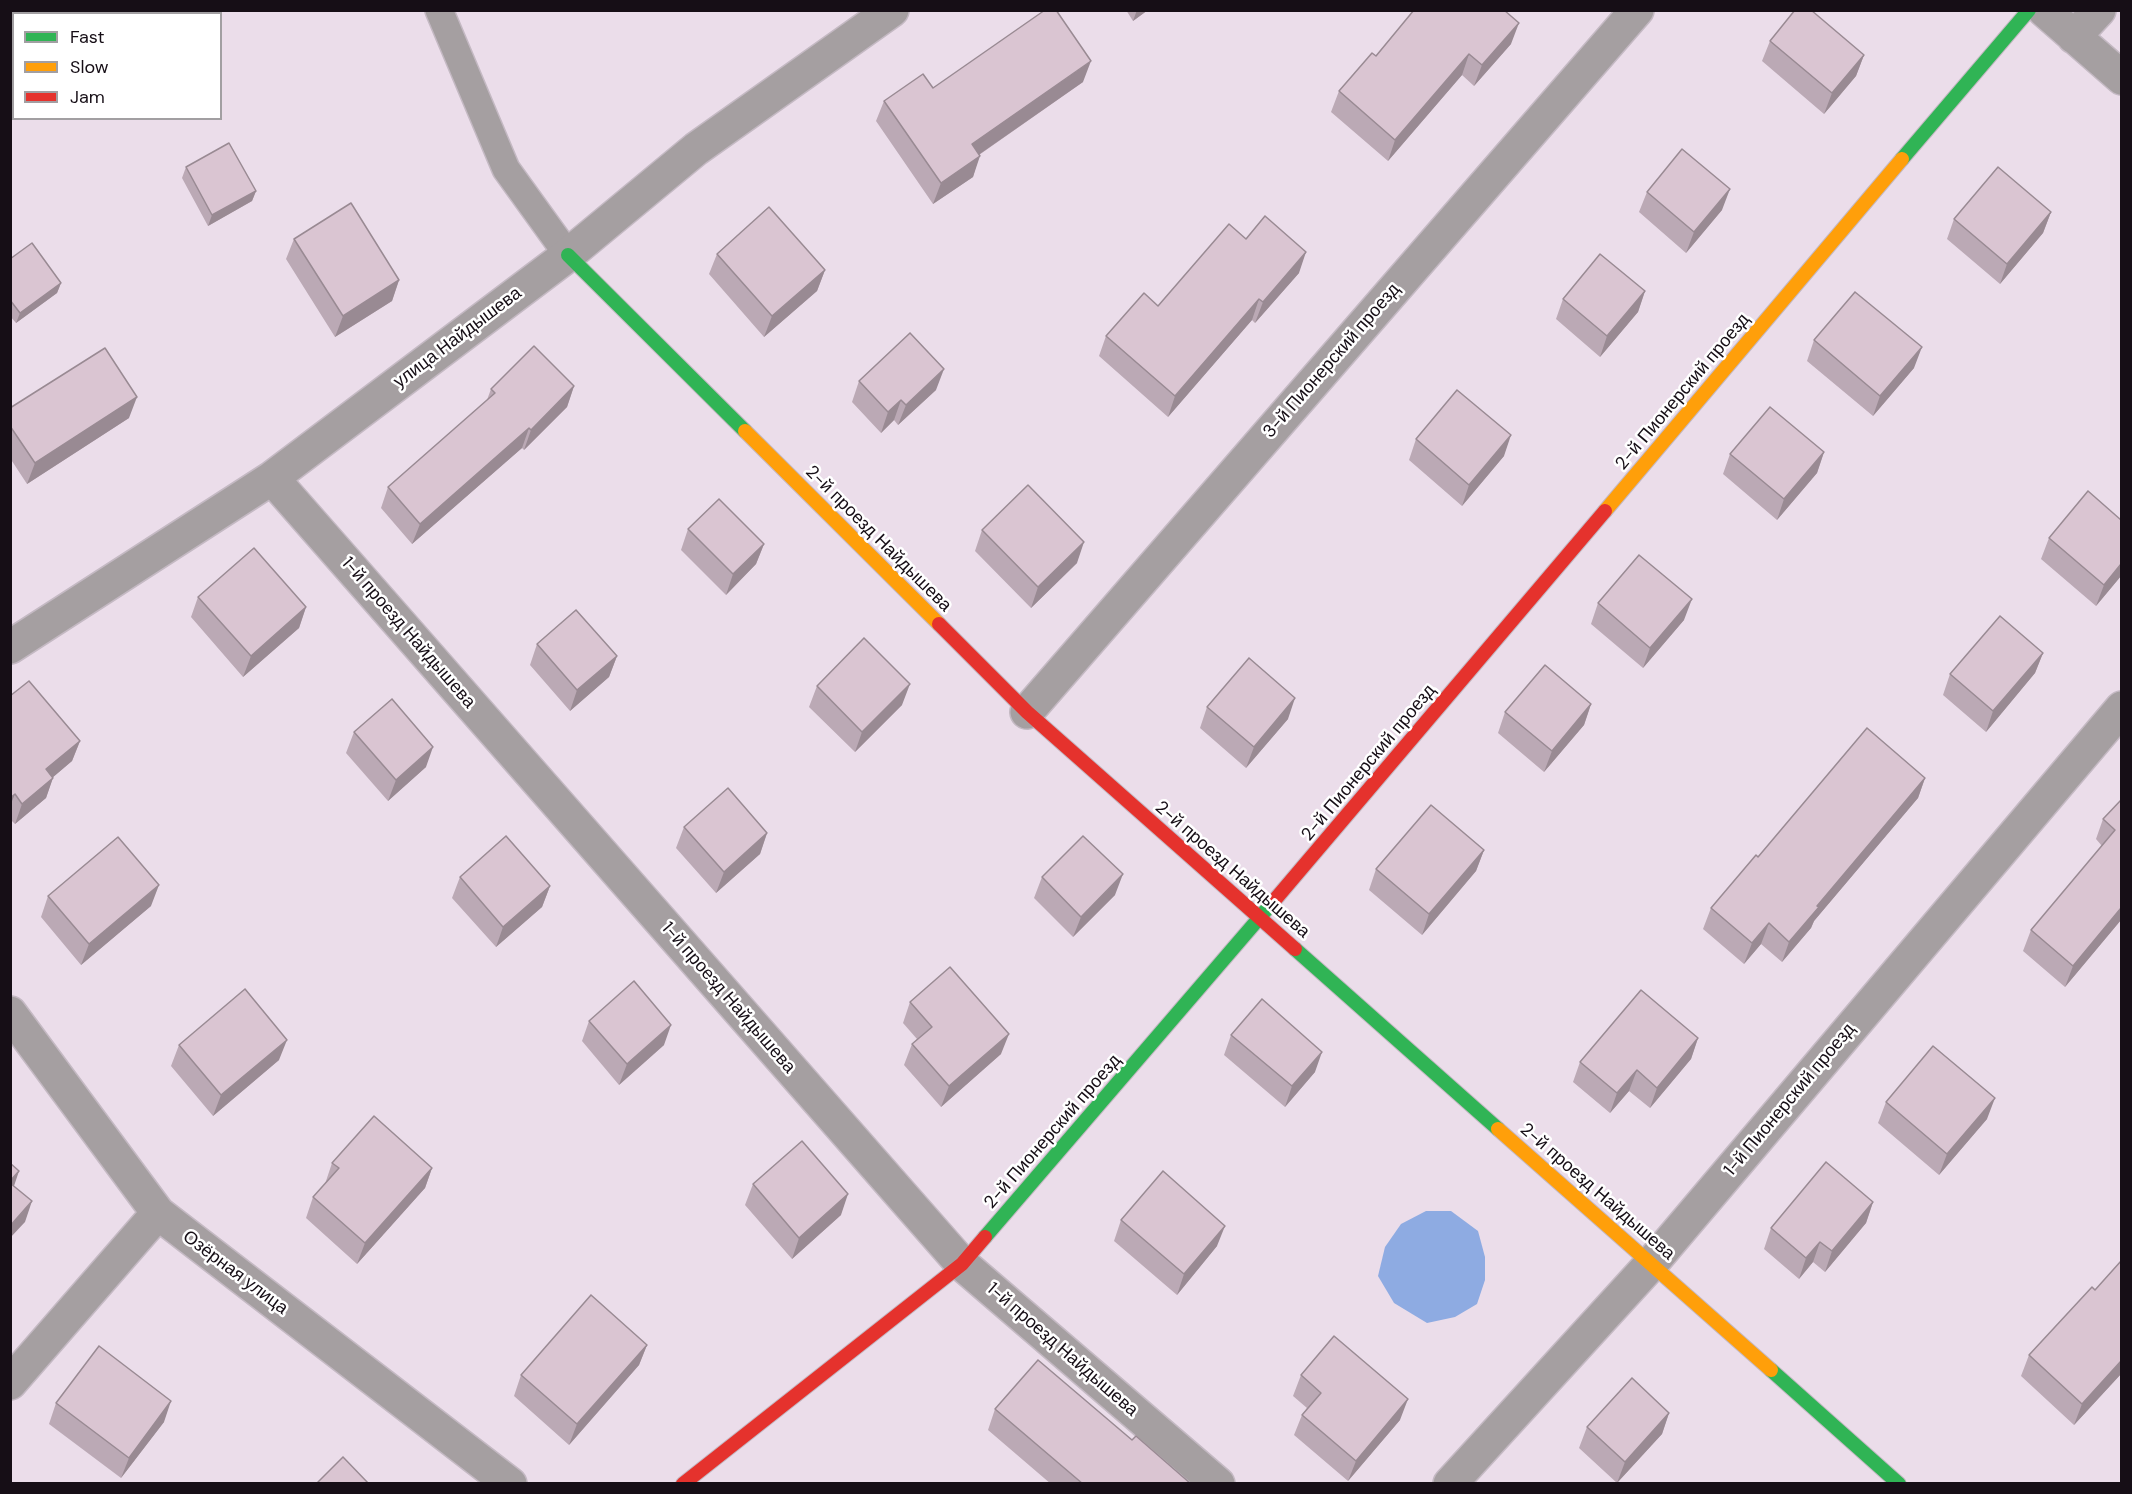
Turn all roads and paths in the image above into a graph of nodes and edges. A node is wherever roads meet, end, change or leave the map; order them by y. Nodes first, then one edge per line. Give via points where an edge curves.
1 (439, 10) edge
2 (892, 10) edge
3 (1637, 10) edge
4 (2029, 10) edge
5 (2044, 10) edge
6 (2099, 10) edge
7 (2074, 37) junction
8 (2121, 78) edge
9 (568, 255) junction
10 (272, 478) junction
11 (10, 647) edge
12 (2121, 708) edge
13 (1027, 712) junction
14 (1260, 918) junction
15 (10, 1013) edge
16 (158, 1214) junction
17 (962, 1264) junction
18 (1652, 1264) junction
19 (10, 1383) edge
20 (510, 1484) edge
21 (683, 1484) edge
22 (1218, 1484) edge
23 (1450, 1484) edge
24 (1899, 1484) edge

1 - 9 lane via 506,169
2 - 9 street, улица Найдышева via 696,149
3 - 13 street, 3-й Пионерский проезд
4 - 14 street, 2-й Пионерский проезд
5 - 7 street
6 - 7 street
7 - 8 street
9 - 10 street, улица Найдышева
9 - 13 street, 2-й проезд Найдышева
10 - 11 street, улица Найдышева
10 - 17 street, 1-й проезд Найдышева
12 - 18 street, 1-й Пионерский проезд
13 - 14 street, 2-й проезд Найдышева
14 - 17 street, 2-й Пионерский проезд
14 - 18 street, 2-й проезд Найдышева
15 - 16 street, Озёрная улица
16 - 19 street
16 - 20 street, Озёрная улица
17 - 21 street, 2-й Пионерский проезд
17 - 22 street, 1-й проезд Найдышева
18 - 23 street, 1-й Пионерский проезд
18 - 24 street, 2-й проезд Найдышева

